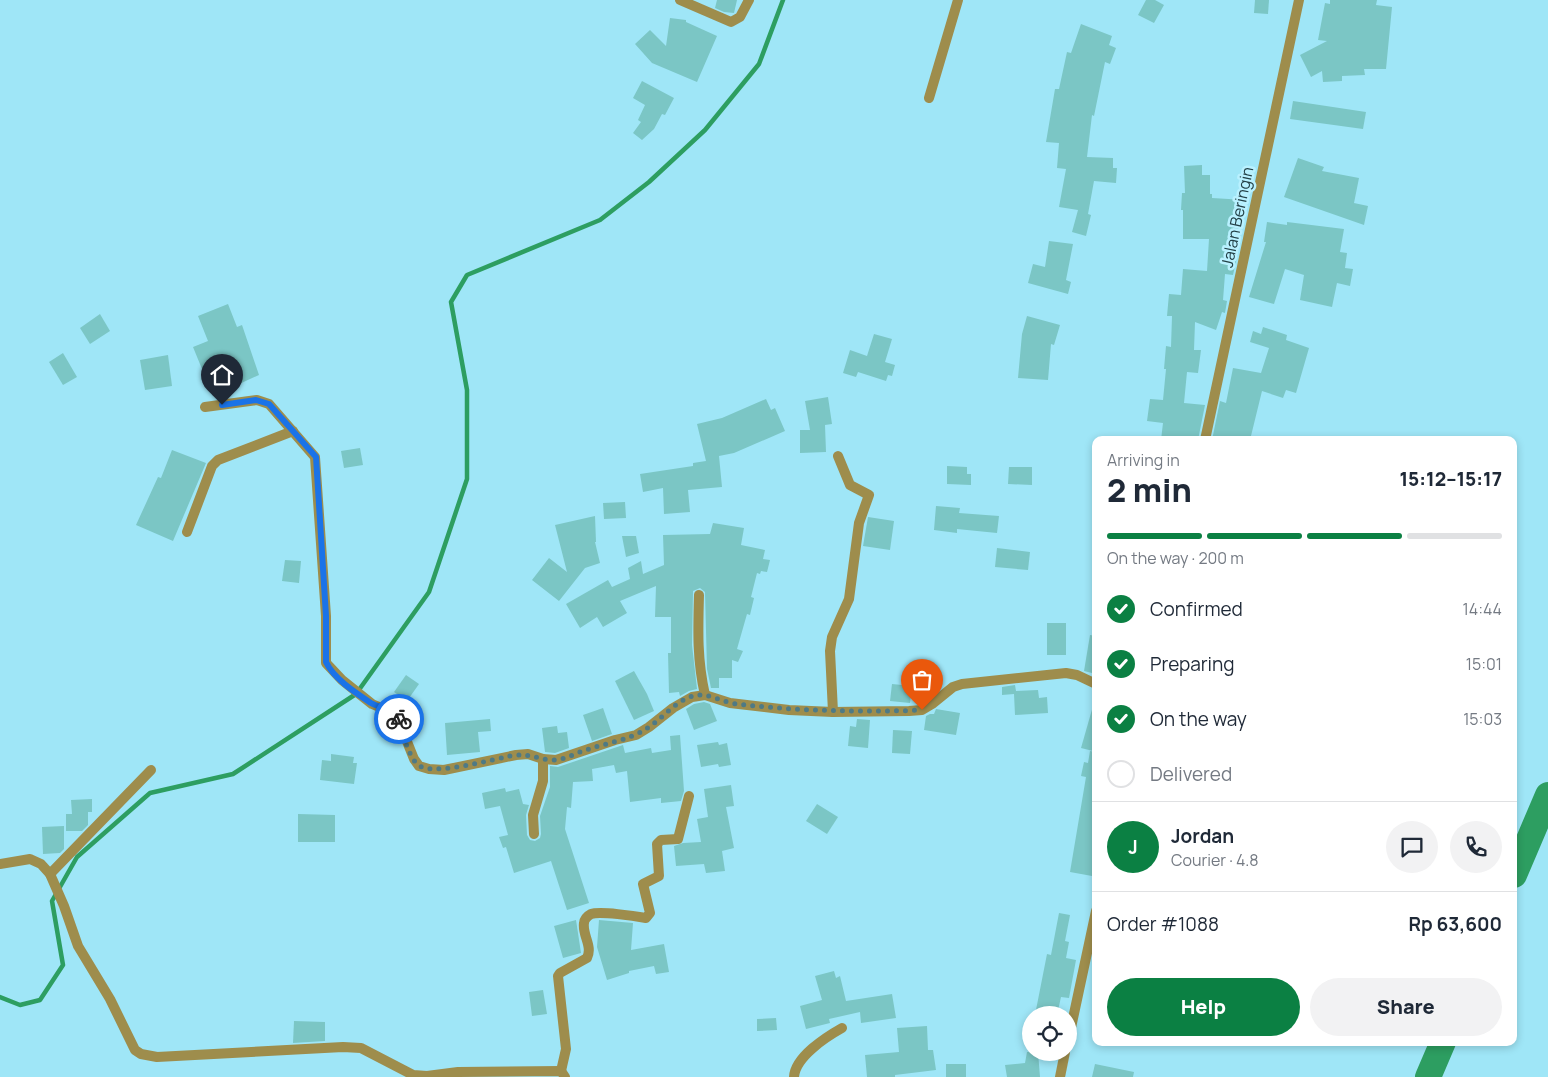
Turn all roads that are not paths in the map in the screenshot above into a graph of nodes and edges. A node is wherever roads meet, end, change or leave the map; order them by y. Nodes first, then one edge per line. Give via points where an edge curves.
1 (680, 0) edge
2 (749, 0) edge
3 (958, 0) edge
4 (1300, 0) edge
5 (929, 98) dead end
6 (205, 407) dead end
7 (293, 431) junction
8 (1206, 436) edge
9 (838, 456) dead end
10 (187, 532) dead end
11 (699, 595) dead end
12 (1092, 682) edge
13 (705, 695) junction
14 (832, 712) junction
15 (543, 759) junction
16 (151, 770) dead end
17 (689, 796) dead end
18 (534, 834) dead end
19 (0, 864) edge
20 (52, 877) junction
21 (1092, 930) edge
22 (1076, 1006) edge
23 (842, 1028) dead end
24 (1063, 1061) edge
25 (563, 1074) edge
26 (794, 1077) edge
27 (1060, 1077) edge

1 - 2 street via 731,22 740,17
3 - 5 street
4 - 8 street, Jalan Beringin
6 - 7 street via 264,401
7 - 10 street via 218,460 212,466
7 - 15 street via 312,451 317,463 328,667 372,704 396,714 419,766 444,770 528,754
9 - 14 street via 850,486 869,495 859,523 850,599 832,637
11 - 13 street via 697,645
12 - 14 street via 1066,673 962,684 922,710
13 - 14 street via 730,703
13 - 15 street via 683,701 636,735 565,758
15 - 18 street via 543,781 533,815
16 - 20 street
17 - 25 street via 678,839 661,840 657,844 659,876 643,884 649,916 590,914 583,924 589,949 587,958 558,976 566,1049
19 - 20 street via 30,859 41,864
20 - 25 street via 78,946 110,999 135,1050 141,1054 157,1057 343,1047 361,1048 413,1074 427,1076 458,1072
21 - 22 street
23 - 26 street via 810,1051 794,1071
24 - 27 street

